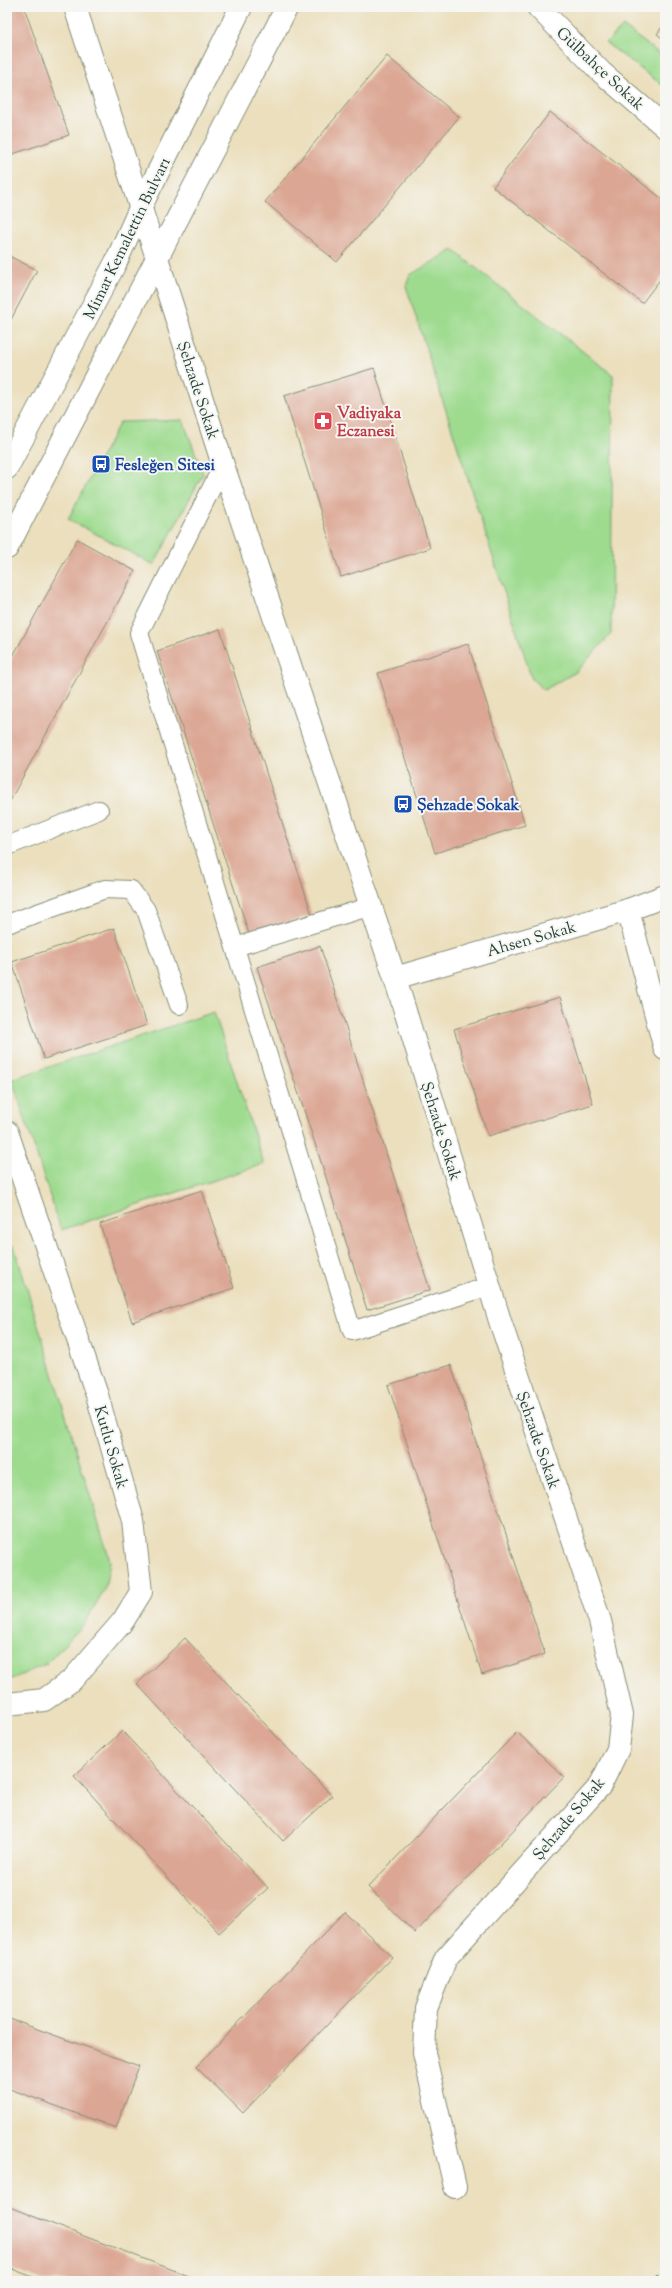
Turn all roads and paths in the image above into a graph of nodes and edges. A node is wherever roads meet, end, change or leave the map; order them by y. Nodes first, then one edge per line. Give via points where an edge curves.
1 (75, 7) edge
2 (241, 7) edge
3 (288, 7) edge
4 (538, 7) edge
5 (665, 127) edge
6 (141, 206) junction
7 (157, 258) junction
8 (223, 465) junction
9 (7, 468) edge
10 (7, 548) edge
11 (99, 810) dead end
12 (7, 846) edge
13 (665, 896) edge
14 (372, 906) junction
15 (628, 910) junction
16 (7, 924) edge
17 (235, 947) junction
18 (396, 978) junction
19 (178, 1004) dead end
20 (665, 1049) edge
21 (7, 1132) edge
22 (489, 1286) junction
23 (7, 1704) edge
24 (455, 2187) dead end
25 (665, 2272) edge
26 (646, 2281) edge

1 - 6 street, Şehzade Sokak
2 - 6 street, Mimar Kemalettin Bulvarı
3 - 7 street
4 - 5 street, Gülbahçe Sokak via 601,72
6 - 7 street, Şehzade Sokak
6 - 9 street, Mimar Kemalettin Bulvarı via 116,262
7 - 8 street, Şehzade Sokak
7 - 10 street
8 - 14 street, Şehzade Sokak
8 - 17 lane via 139,633
11 - 12 lane
13 - 15 street, Ahsen Sokak
14 - 17 lane
14 - 18 street, Şehzade Sokak
15 - 18 street, Ahsen Sokak
15 - 20 street
16 - 19 lane via 105,890 131,890 146,910
17 - 22 lane via 352,1331
18 - 22 street, Şehzade Sokak
21 - 23 street, Kutlu Sokak via 99,1403 133,1521 141,1592 123,1621 72,1680 44,1700
22 - 24 street, Şehzade Sokak via 600,1621 622,1715 618,1749 600,1786 446,1958 426,2008 424,2053
25 - 26 path

